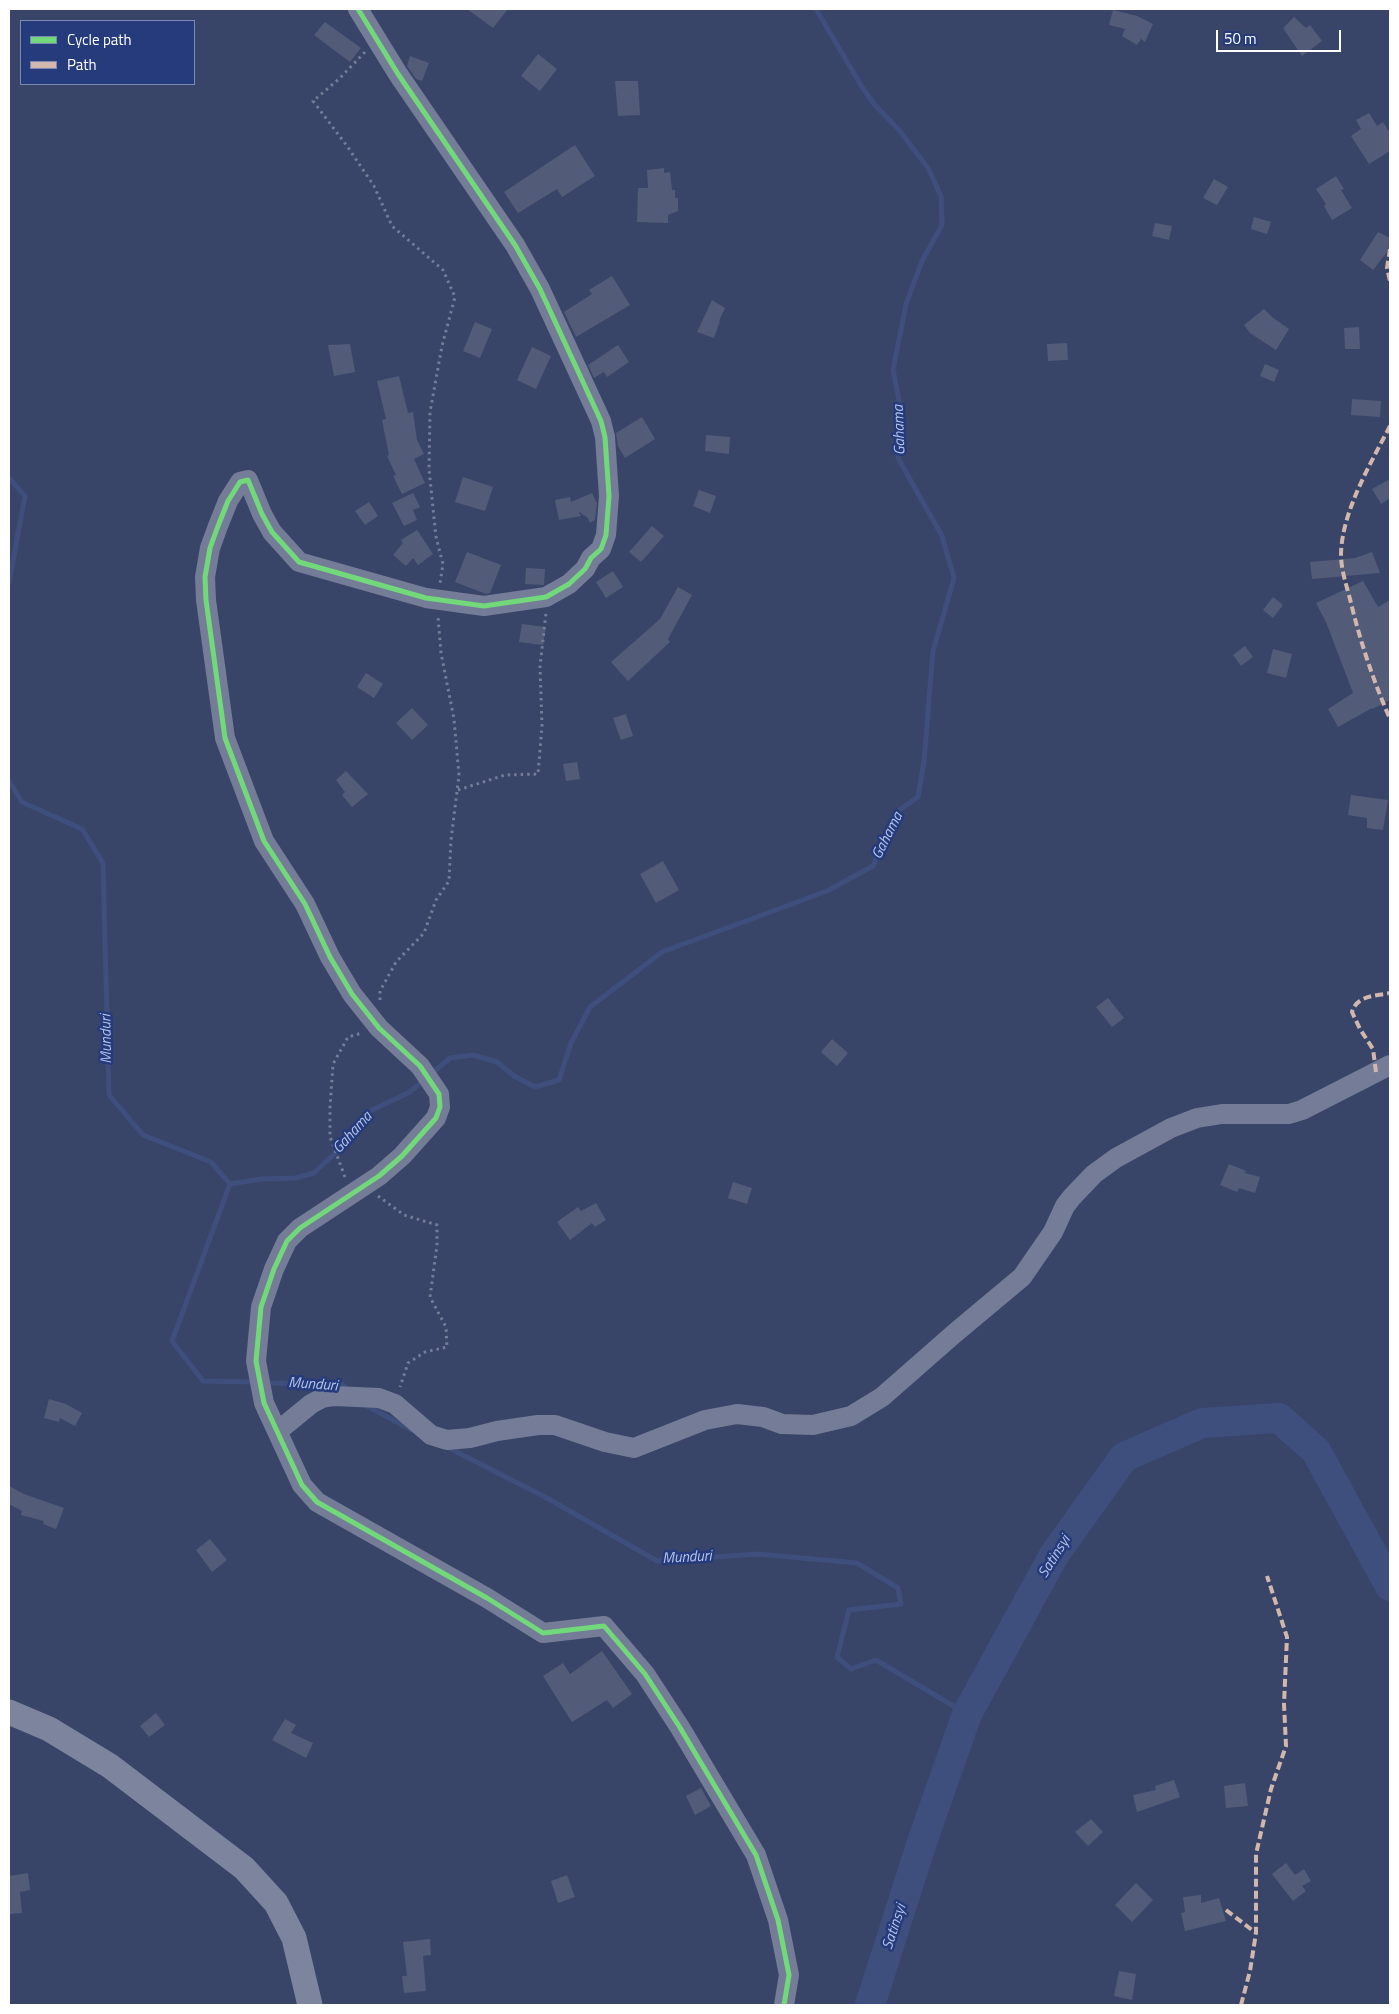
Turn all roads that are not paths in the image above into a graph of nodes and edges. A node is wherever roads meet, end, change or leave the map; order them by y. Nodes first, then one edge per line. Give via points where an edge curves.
1 (358, 9) edge
2 (1390, 1065) edge
3 (278, 1431) junction
4 (9, 1712) edge
5 (310, 2005) edge
6 (784, 2005) edge

1 - 3 street via 398,74 515,245 544,296 601,421 609,496 606,535 601,549 569,584 546,597 484,606 426,598 300,562 272,532 246,479 240,482 228,501 210,548 205,577 206,600 226,738 264,841 305,904 330,958 352,994 379,1028 420,1066 439,1094 440,1107 436,1118 402,1156 364,1186 300,1228 287,1241 261,1307 256,1361 264,1403
2 - 3 street via 1302,1110 1290,1114 1207,1115 1171,1128 1116,1158 1068,1201 1053,1232 1022,1277 882,1397 851,1416 813,1425 782,1424 763,1417 737,1414 705,1420 634,1448 555,1425 538,1424 447,1440 431,1435 395,1404 379,1398 328,1397 312,1404
3 - 6 street via 302,1485 316,1502 544,1633 604,1626 645,1674 756,1855 778,1920 790,1975
4 - 5 main road via 49,1729 110,1766 244,1868 276,1903 294,1938

